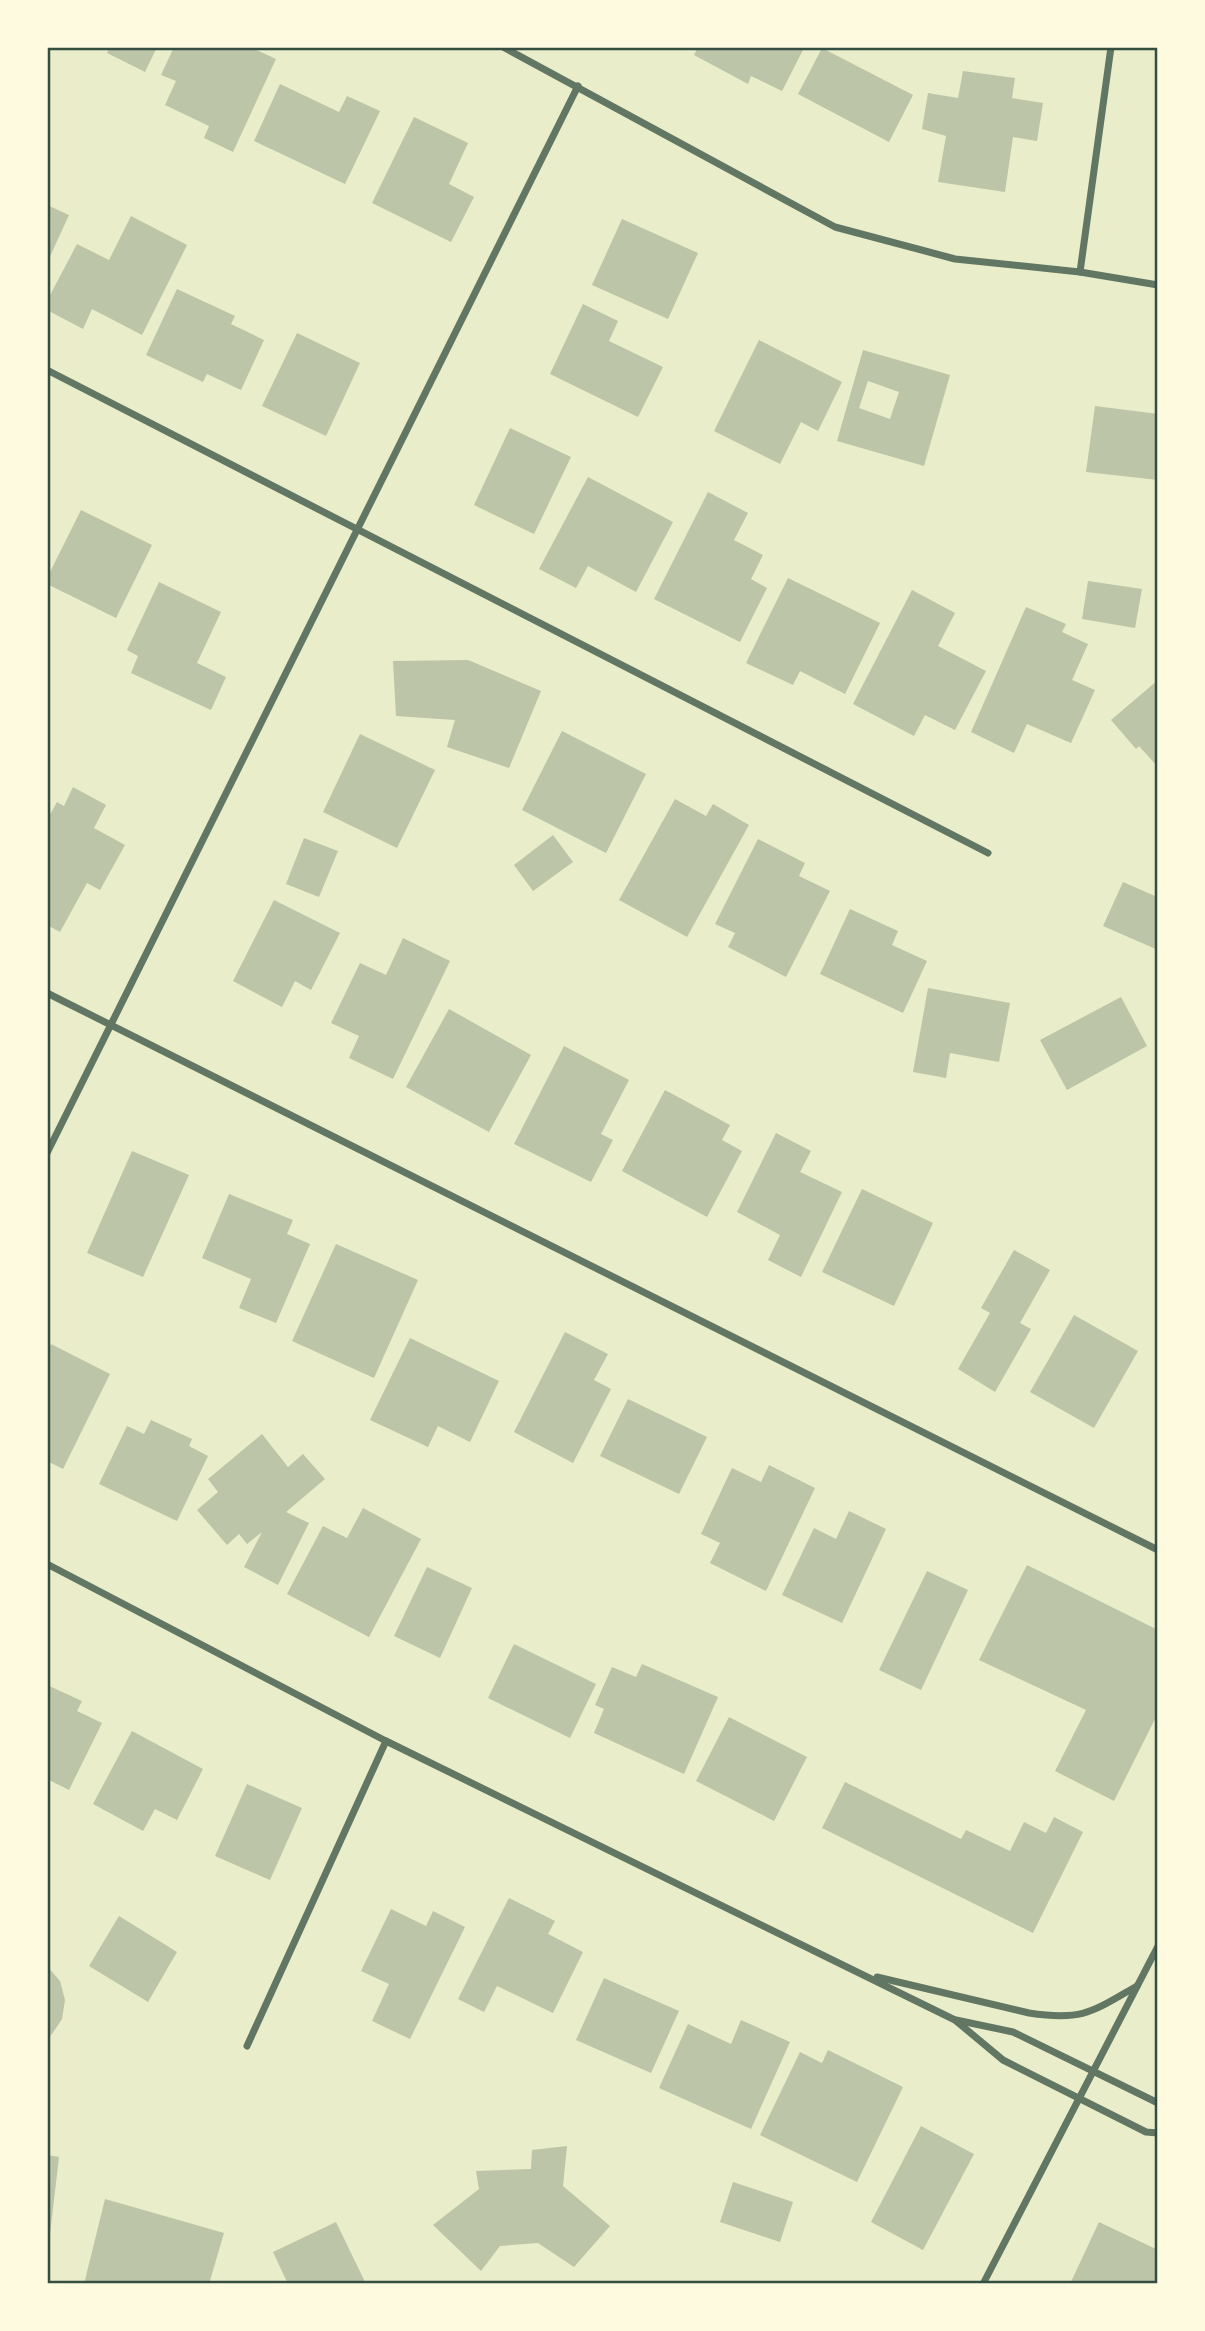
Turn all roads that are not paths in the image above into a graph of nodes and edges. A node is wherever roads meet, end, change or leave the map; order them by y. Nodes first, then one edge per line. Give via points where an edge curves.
1 (503, 47) edge
2 (1111, 47) edge
3 (578, 86) junction
4 (1080, 272) junction
5 (1158, 285) edge
6 (47, 370) edge
7 (359, 529) junction
8 (988, 853) dead end
9 (47, 993) edge
10 (109, 1026) junction
11 (47, 1153) edge
12 (1158, 1550) edge
13 (47, 1564) edge
14 (386, 1741) junction
15 (1158, 1946) edge
16 (863, 1973) junction
17 (1138, 1985) junction
18 (955, 2020) junction
19 (247, 2046) dead end
20 (1093, 2071) junction
21 (1079, 2098) junction
22 (1158, 2103) edge
23 (1158, 2133) edge
24 (983, 2284) edge

1 - 3 street
2 - 4 street
3 - 4 street via 835,227 955,259
3 - 7 street
4 - 5 street
6 - 7 street
7 - 8 street
7 - 10 street
9 - 10 street
10 - 11 street
10 - 12 street
13 - 14 street
14 - 16 street
14 - 19 street
15 - 17 street
16 - 17 street via 1049,2016 1091,2012
16 - 18 street
17 - 20 street
18 - 20 street via 1013,2032
18 - 21 street via 1003,2060
20 - 21 street
20 - 22 street
21 - 23 street via 1146,2132
21 - 24 street

